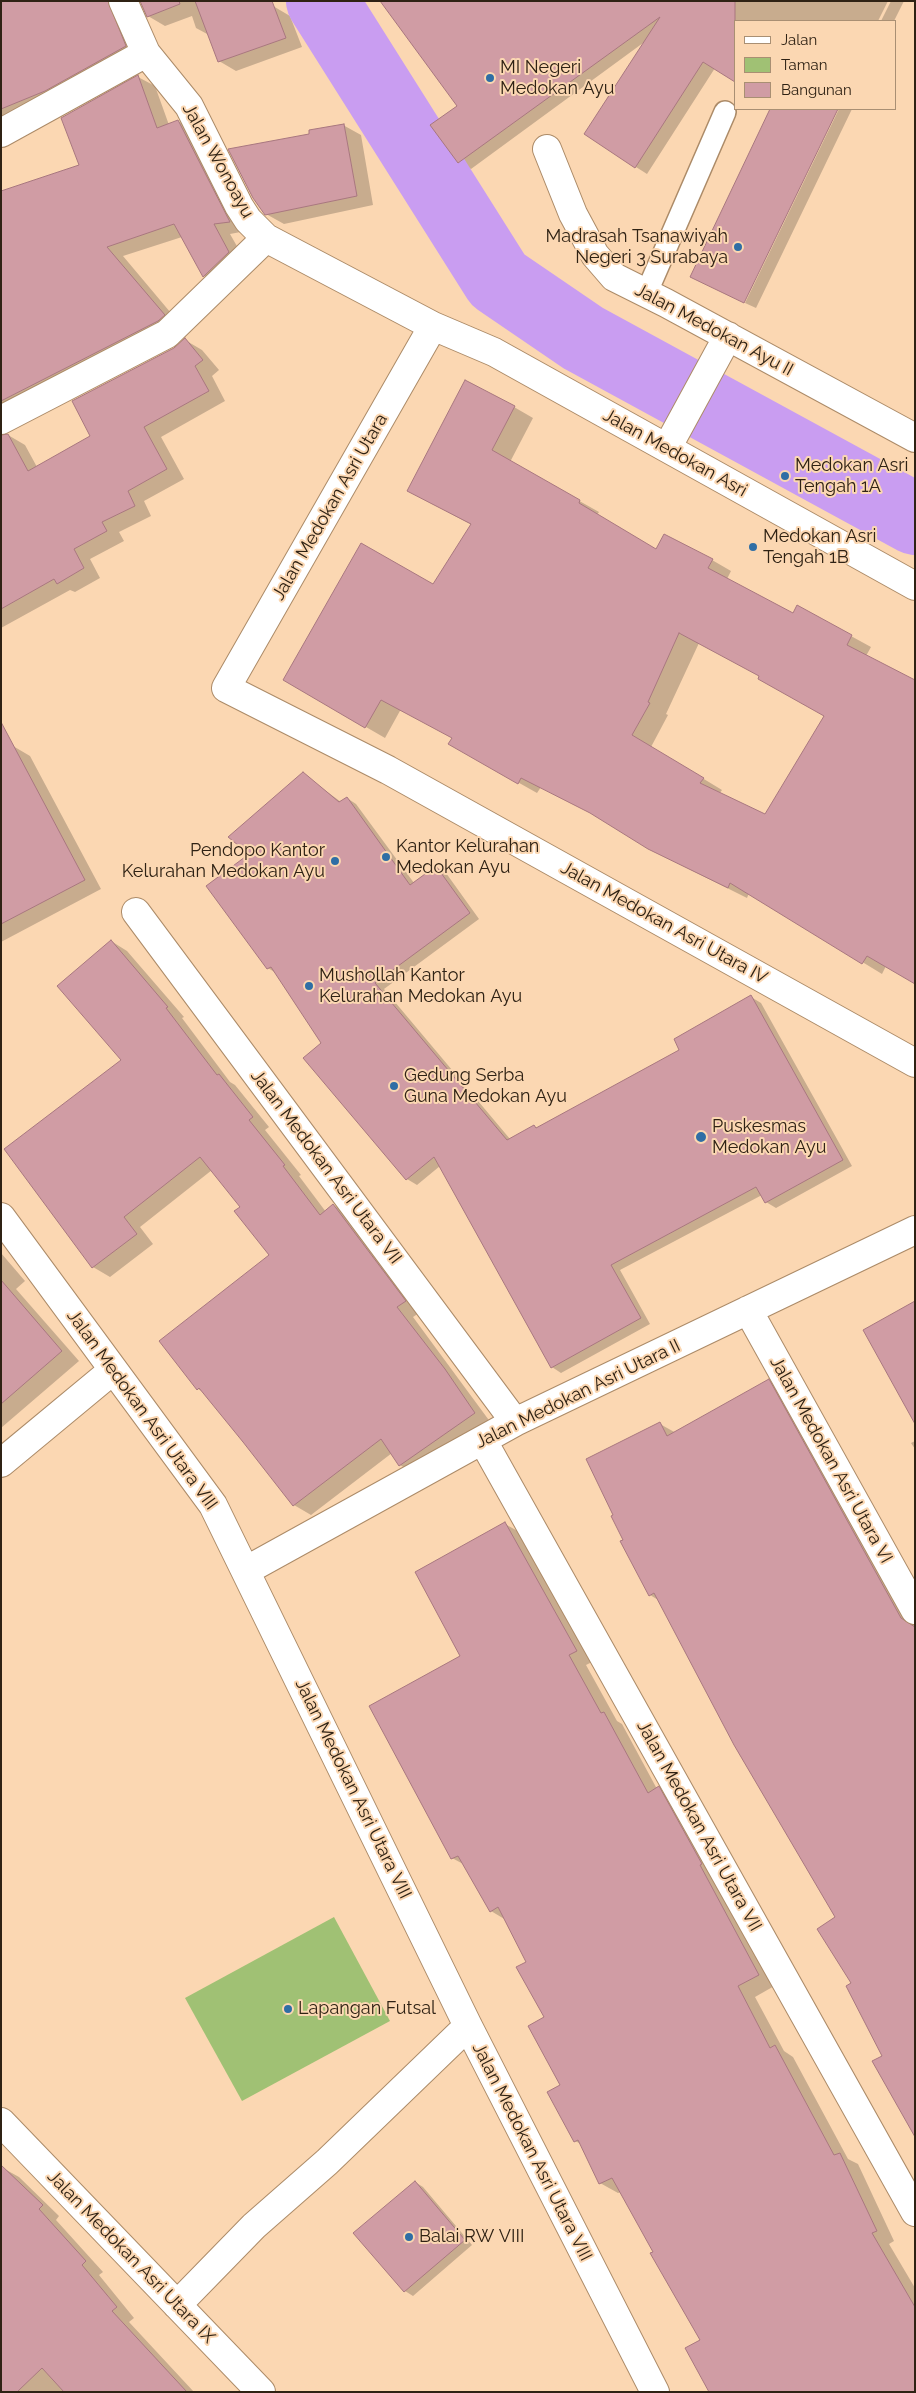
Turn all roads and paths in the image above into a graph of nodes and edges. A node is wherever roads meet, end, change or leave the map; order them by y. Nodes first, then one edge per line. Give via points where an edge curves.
1 (123, 1) edge
2 (146, 54) junction
3 (725, 112) dead end
4 (1, 133) edge
5 (547, 149) dead end
6 (266, 238) junction
7 (646, 294) junction
8 (433, 326) junction
9 (722, 347) junction
10 (1, 420) edge
11 (671, 438) junction
12 (915, 438) edge
13 (915, 586) edge
14 (226, 688) joint
15 (136, 912) dead end
16 (915, 1063) edge
17 (1, 1217) edge
18 (915, 1230) edge
19 (748, 1310) junction
20 (112, 1371) junction
21 (515, 1422) junction
22 (482, 1440) junction
23 (1, 1463) edge
24 (247, 1570) junction
25 (915, 1610) edge
26 (468, 2026) junction
27 (1, 2122) edge
28 (915, 2212) edge
29 (177, 2305) junction
30 (261, 2392) edge
31 (655, 2392) edge

1 - 2 street, Jalan Wonoayu
2 - 4 street
2 - 6 street, Jalan Wonoayu via 188,106 239,206
3 - 7 lane
5 - 7 street, Jalan Medokan Ayu II via 573,214 595,255 614,278
6 - 8 street, Jalan Wonoayu
6 - 10 street via 167,334
7 - 9 street, Jalan Medokan Ayu II
8 - 11 street, Jalan Medokan Asri
8 - 14 street, Jalan Medokan Asri Utara
9 - 11 street
9 - 12 street, Jalan Medokan Ayu II
11 - 13 street, Jalan Medokan Asri
14 - 16 street, Jalan Medokan Asri Utara IV via 388,770
15 - 21 street, Jalan Medokan Asri Utara VII
17 - 20 street, Jalan Medokan Asri Utara VIII
18 - 19 street, Jalan Medokan Asri Utara II
19 - 21 street, Jalan Medokan Asri Utara II
19 - 25 street, Jalan Medokan Asri Utara VI
20 - 23 street
20 - 24 street, Jalan Medokan Asri Utara VIII via 213,1505
21 - 22 street, Jalan Medokan Asri Utara II
22 - 24 street, Jalan Medokan Asri Utara II
22 - 28 street, Jalan Medokan Asri Utara VII
24 - 26 street, Jalan Medokan Asri Utara VIII
26 - 29 street via 327,2162 254,2226
26 - 31 street, Jalan Medokan Asri Utara VIII
27 - 29 street, Jalan Medokan Asri Utara IX
29 - 30 street, Jalan Medokan Asri Utara IX

